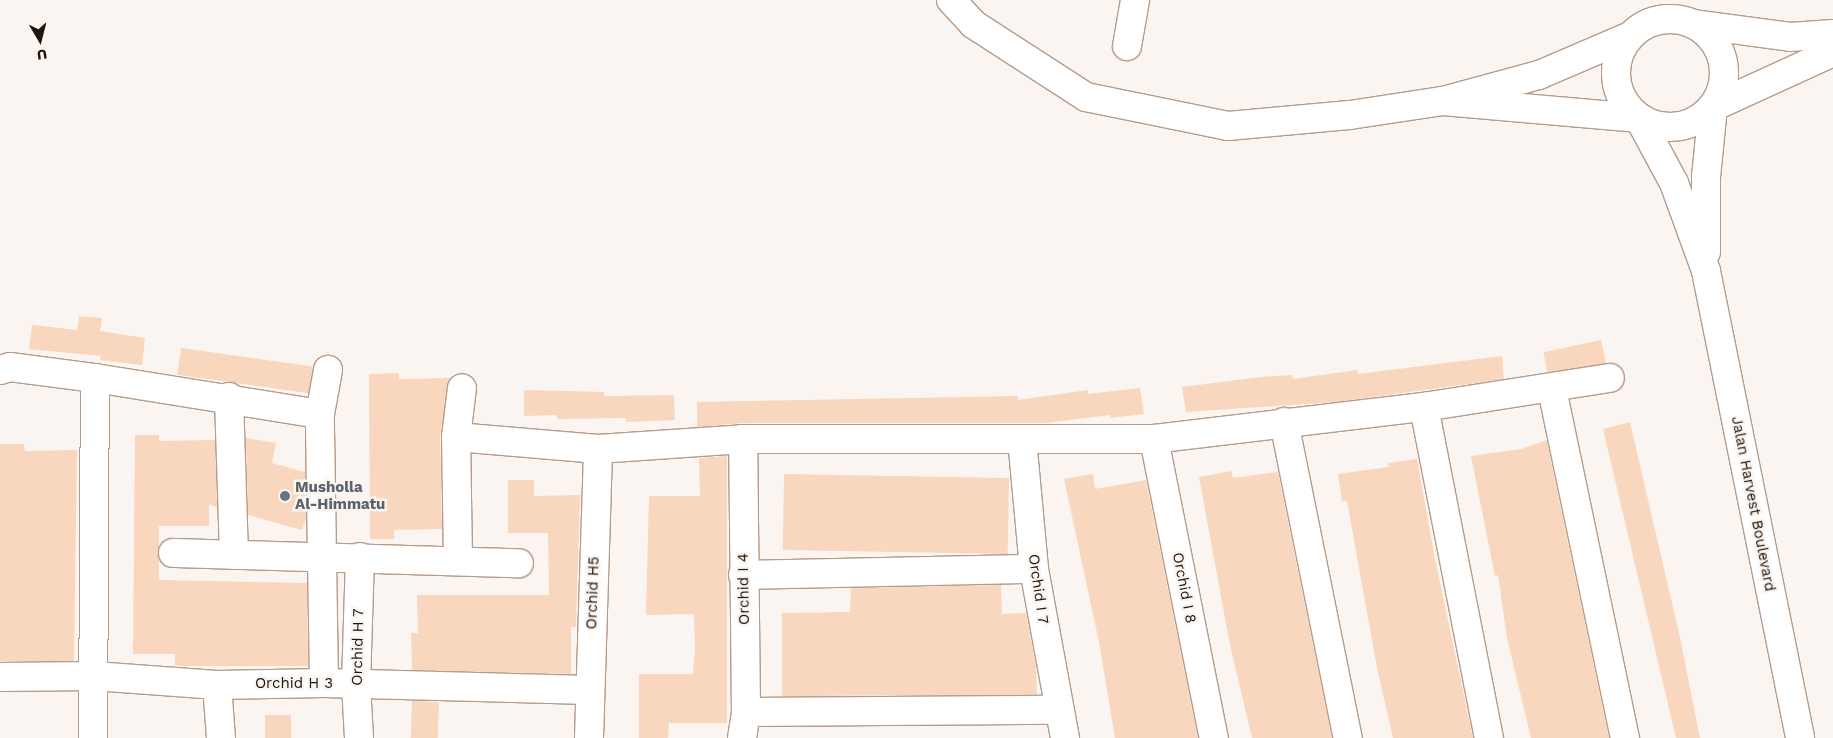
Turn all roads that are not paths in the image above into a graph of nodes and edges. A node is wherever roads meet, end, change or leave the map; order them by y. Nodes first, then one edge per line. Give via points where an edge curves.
1 (951, 0) edge
2 (1135, 0) edge
3 (1694, 24) junction
4 (1833, 34) edge
5 (1630, 36) junction
6 (1127, 46) dead end
7 (1833, 52) edge
8 (1443, 101) junction
9 (1713, 107) junction
10 (1639, 118) junction
11 (1706, 270) junction
12 (0, 370) edge
13 (328, 370) dead end
14 (95, 378) junction
15 (1610, 378) dead end
16 (462, 388) dead end
17 (1552, 389) junction
18 (229, 397) junction
19 (1424, 407) junction
20 (320, 414) junction
21 (1284, 422) junction
22 (456, 437) junction
23 (743, 439) junction
24 (1022, 439) junction
25 (1154, 439) junction
26 (598, 449) junction
27 (173, 553) dead end
28 (234, 554) junction
29 (324, 557) junction
30 (360, 557) junction
31 (458, 560) junction
32 (518, 562) dead end
33 (1034, 569) junction
34 (743, 576) junction
35 (94, 676) junction
36 (0, 677) edge
37 (324, 683) junction
38 (356, 684) junction
39 (217, 685) junction
40 (589, 690) junction
41 (1058, 710) junction
42 (744, 725) edge
43 (93, 738) edge
44 (221, 738) edge
45 (359, 738) edge
46 (589, 738) edge
47 (1065, 738) edge
48 (1214, 738) edge
49 (1348, 738) edge
50 (1489, 738) edge
51 (1625, 738) edge
52 (1800, 738) edge

1 - 8 street via 973,24 1086,97 1095,99 1228,126 1350,115
2 - 6 street
3 - 4 street via 1790,37
3 - 5 street via 1671,18 1648,22
3 - 9 street via 1713,39 1724,61 1724,85
5 - 8 street via 1539,75
5 - 10 street via 1618,56 1615,79 1623,102
7 - 9 street
8 - 10 street
9 - 10 street via 1692,124 1665,127
9 - 11 street via 1706,178
10 - 11 street via 1674,183
11 - 52 street, Jalan Harvest Boulevard
12 - 14 street via 10,367
13 - 20 street
14 - 18 street
14 - 35 street
15 - 17 street
16 - 22 street
17 - 19 street
17 - 51 street
18 - 20 street
18 - 28 street
19 - 21 street
19 - 50 street
20 - 29 street
21 - 25 street
21 - 49 street
22 - 26 street
22 - 31 street
23 - 24 street
23 - 26 street
23 - 34 street, Orchid I 4
24 - 25 street
24 - 33 street, Orchid I 7
25 - 48 street, Orchid I 8
26 - 40 street, Orchid H5
27 - 28 street
28 - 29 street
29 - 30 street
29 - 37 street
30 - 31 street
30 - 38 street, Orchid H 7
31 - 32 street
33 - 34 street
33 - 41 street, Orchid I 7
34 - 42 street, Orchid I 4
35 - 36 street, Orchid H 3
35 - 39 street, Orchid H 3
35 - 43 street
37 - 38 street, Orchid H 3
37 - 39 street, Orchid H 3
38 - 40 street, Orchid H 3
38 - 45 street, Orchid H 7
39 - 44 street
40 - 46 street, Orchid H5
41 - 42 street
41 - 47 street, Orchid I 7

